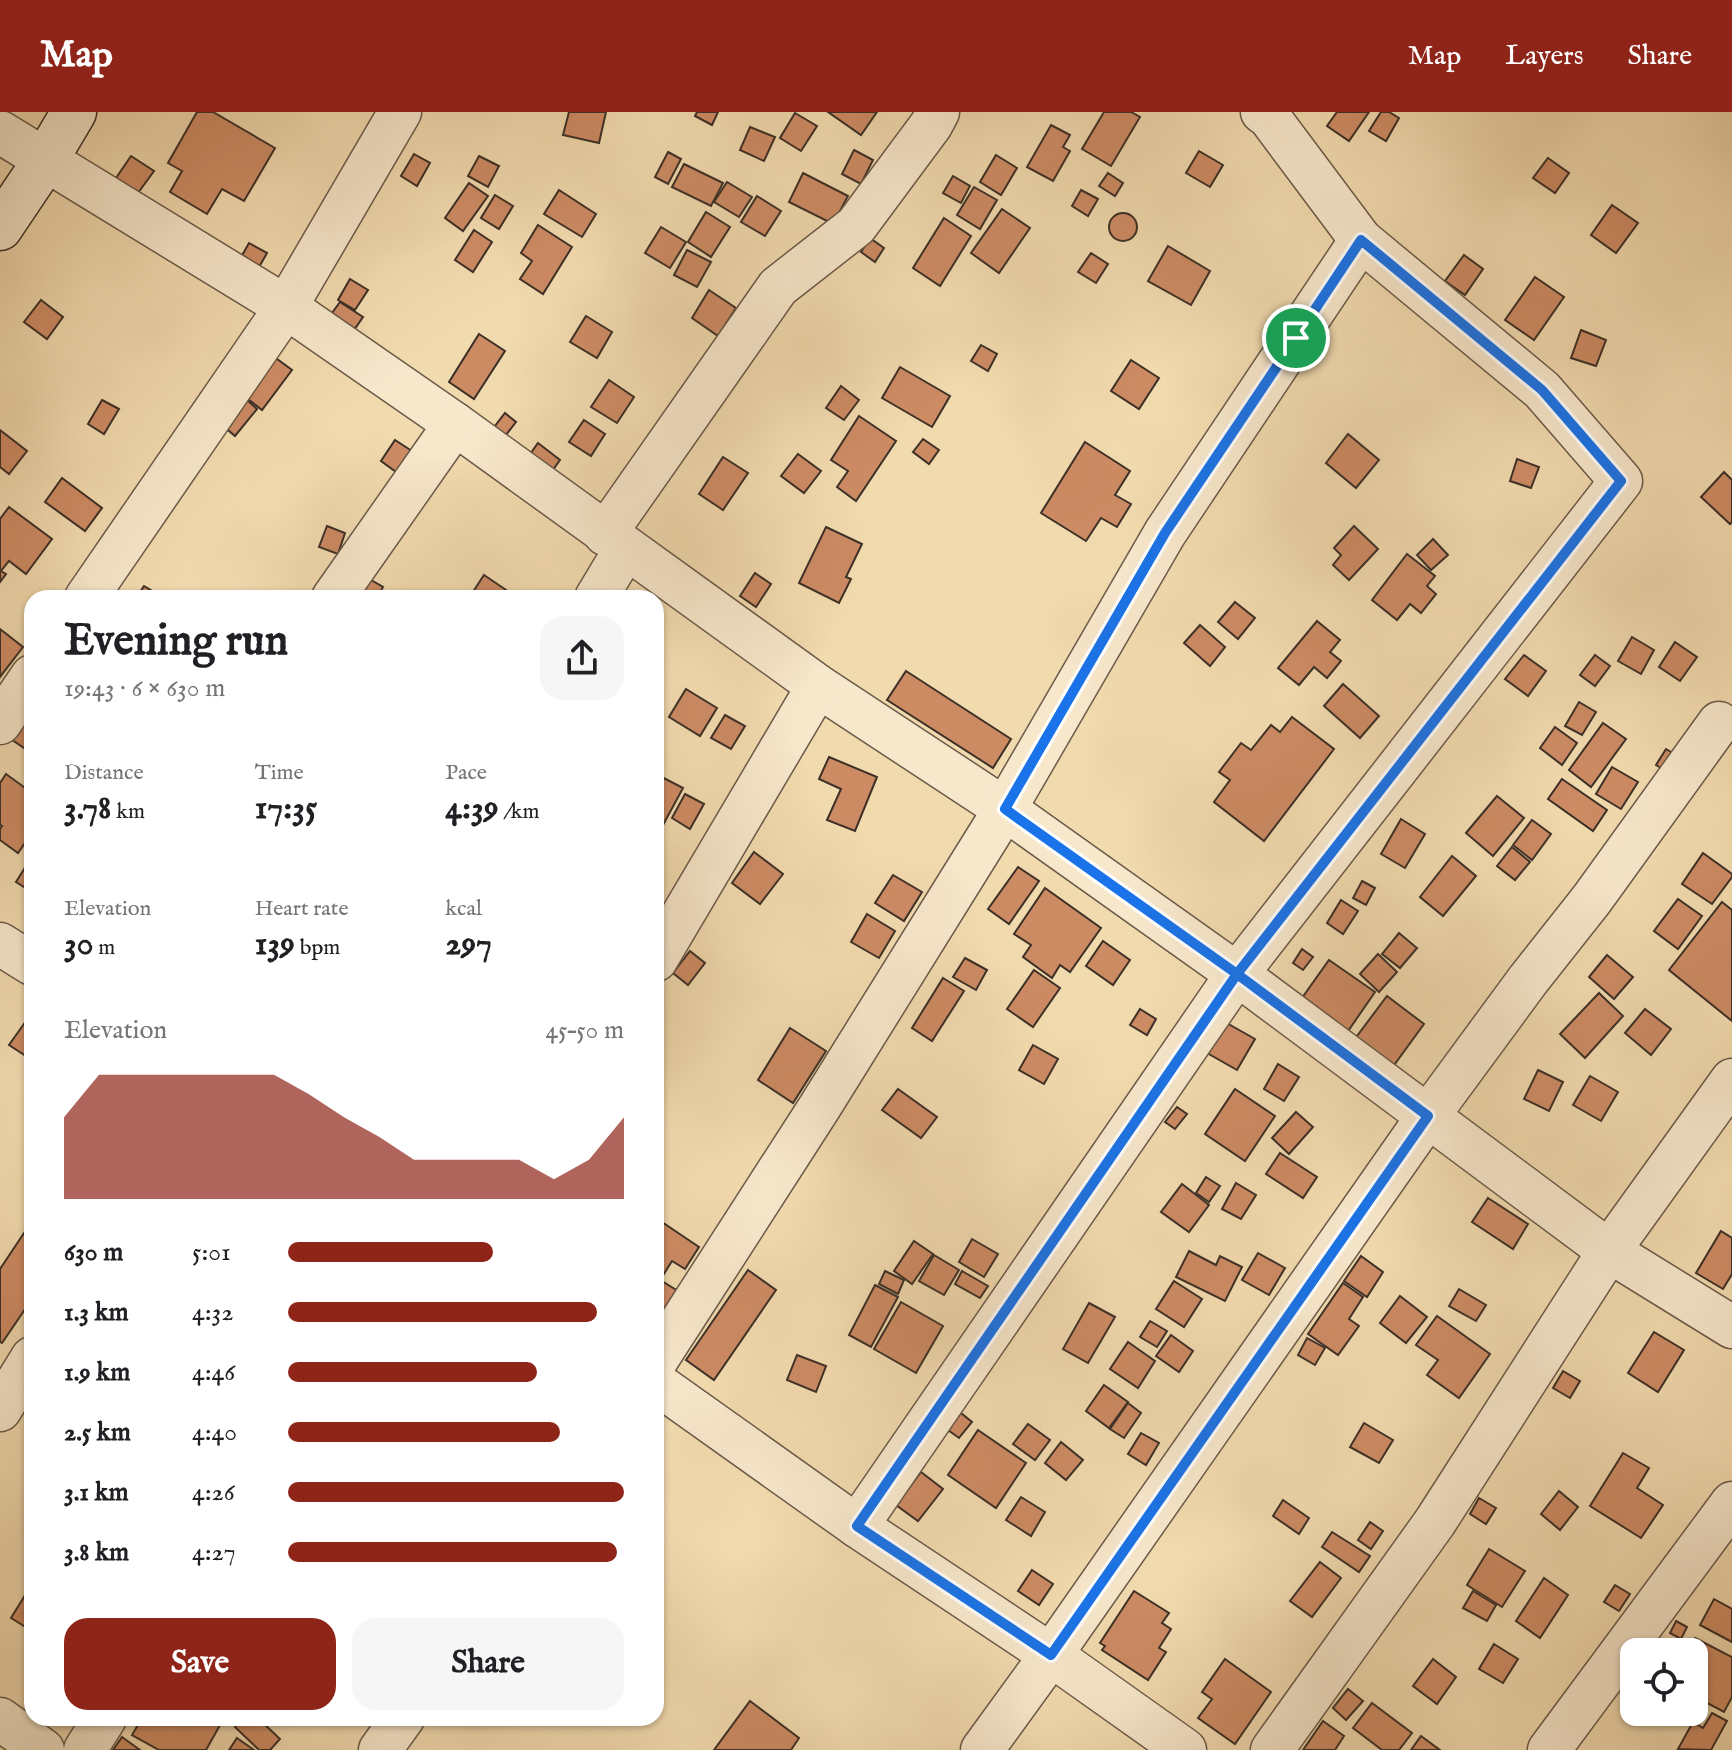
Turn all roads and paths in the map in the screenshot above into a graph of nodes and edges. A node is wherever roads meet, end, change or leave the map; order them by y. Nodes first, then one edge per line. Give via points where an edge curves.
1 (74, 112) edge
2 (400, 112) edge
3 (938, 112) edge
4 (1262, 112) edge
5 (0, 132) edge
6 (45, 161) junction
7 (0, 228) edge
8 (1361, 240) junction
9 (286, 307) junction
10 (455, 424) junction
11 (616, 541) junction
12 (91, 590) edge
13 (339, 590) edge
14 (599, 590) edge
15 (818, 686) junction
16 (24, 688) edge
17 (0, 723) edge
18 (1719, 723) dead end
19 (1005, 809) junction
20 (664, 946) edge
21 (1237, 974) junction
22 (1732, 1080) edge
23 (1428, 1116) junction
24 (1609, 1251) junction
25 (1732, 1327) edge
26 (664, 1349) edge
27 (24, 1371) edge
28 (664, 1389) edge
29 (0, 1410) edge
30 (1732, 1503) edge
31 (857, 1526) junction
32 (1051, 1655) junction
33 (0, 1719) edge
34 (100, 1726) edge
35 (397, 1726) edge
36 (43, 1750) edge
37 (85, 1750) edge
38 (380, 1750) edge
39 (982, 1750) edge
40 (1185, 1750) edge
41 (1272, 1750) edge
42 (1549, 1750) edge

1 - 6 street
2 - 9 street
3 - 11 street via 856,226 778,287
4 - 8 street
5 - 6 street
6 - 7 street
6 - 9 street
8 - 19 street via 1165,533
8 - 21 street via 1542,390 1621,481
9 - 10 street
9 - 12 street
10 - 11 street
10 - 13 street
11 - 14 street
11 - 15 street
15 - 19 street
15 - 20 street
16 - 17 street
18 - 23 street
19 - 21 street
19 - 26 street
21 - 23 street
21 - 31 street
22 - 24 street
23 - 24 street
23 - 32 street
24 - 25 street
24 - 41 street via 1435,1522
27 - 29 street
28 - 31 street
30 - 42 street
31 - 32 street
32 - 39 street
32 - 40 street
33 - 36 street
34 - 37 street
35 - 38 street

